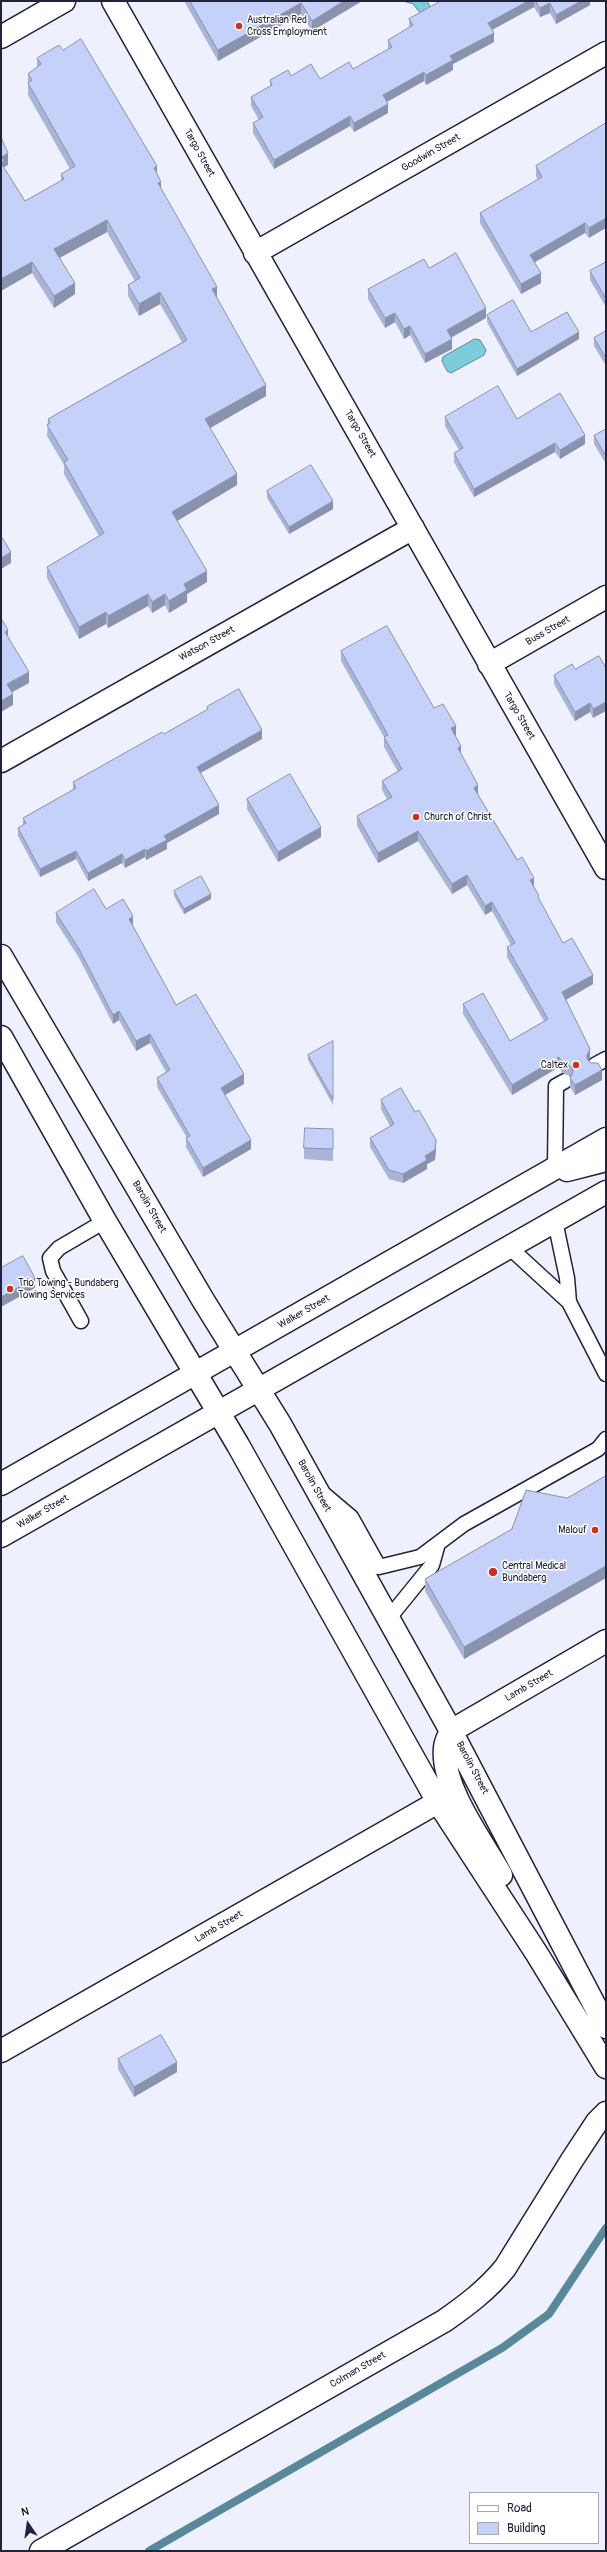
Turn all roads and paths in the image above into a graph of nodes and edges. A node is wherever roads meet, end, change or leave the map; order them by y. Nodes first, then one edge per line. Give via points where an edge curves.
1 (64, 1) edge
2 (113, 1) edge
3 (1, 37) edge
4 (606, 53) edge
5 (255, 252) junction
6 (414, 528) junction
7 (606, 597) edge
8 (489, 664) junction
9 (1, 761) edge
10 (606, 868) edge
11 (1, 956) edge
12 (1, 1037) edge
13 (565, 1081) dead end
14 (606, 1139) edge
15 (606, 1160) edge
16 (555, 1168) junction
17 (536, 1178) junction
18 (606, 1192) edge
19 (105, 1221) junction
20 (555, 1221) junction
21 (509, 1247) junction
22 (569, 1302) junction
23 (81, 1321) dead end
24 (235, 1351) junction
25 (195, 1373) junction
26 (606, 1374) edge
27 (259, 1389) junction
28 (218, 1411) junction
29 (606, 1439) edge
30 (1, 1484) edge
31 (312, 1484) junction
32 (1, 1536) edge
33 (437, 1547) junction
34 (389, 1618) junction
35 (606, 1642) edge
36 (451, 1731) junction
37 (438, 1802) junction
38 (516, 1921) junction
39 (606, 2026) edge
40 (1, 2051) edge
41 (606, 2067) edge
42 (606, 2113) edge
43 (41, 2551) edge

1 - 3 main road
2 - 5 main road, Targo Street
4 - 5 main road, Goodwin Street
5 - 6 main road, Targo Street
6 - 8 main road, Targo Street
6 - 9 main road, Watson Street
7 - 8 main road, Buss Street
8 - 10 main road, Targo Street
11 - 24 main road, Barolin Street
12 - 19 main road
13 - 16 lane via 556,1086
14 - 16 main road, Walker Street
15 - 17 main road
16 - 17 main road, Walker Street
17 - 24 main road, Walker Street
18 - 20 main road, Walker Street
19 - 23 lane via 58,1248 50,1258 50,1265
19 - 25 main road
20 - 21 main road, Walker Street
20 - 22 lane via 567,1278
21 - 22 lane
21 - 27 main road, Walker Street
22 - 26 lane
24 - 25 main road, Walker Street
24 - 27 main road, Barolin Street
25 - 28 main road
25 - 30 main road, Walker Street
27 - 28 main road, Walker Street
27 - 31 main road, Barolin Street
28 - 32 main road, Walker Street
28 - 37 main road
29 - 33 lane via 598,1449 464,1524
31 - 33 lane via 351,1517 379,1567 420,1557
31 - 34 main road, Barolin Street
33 - 34 lane via 432,1565
34 - 36 main road, Barolin Street
35 - 36 main road, Lamb Street
36 - 38 main road via 445,1747 446,1767 455,1794 506,1883
36 - 39 main road, Barolin Street
37 - 38 main road
37 - 40 main road, Lamb Street
38 - 41 main road
42 - 43 main road, Colman Street via 597,2122 572,2160 505,2268 492,2284 469,2304 444,2321

